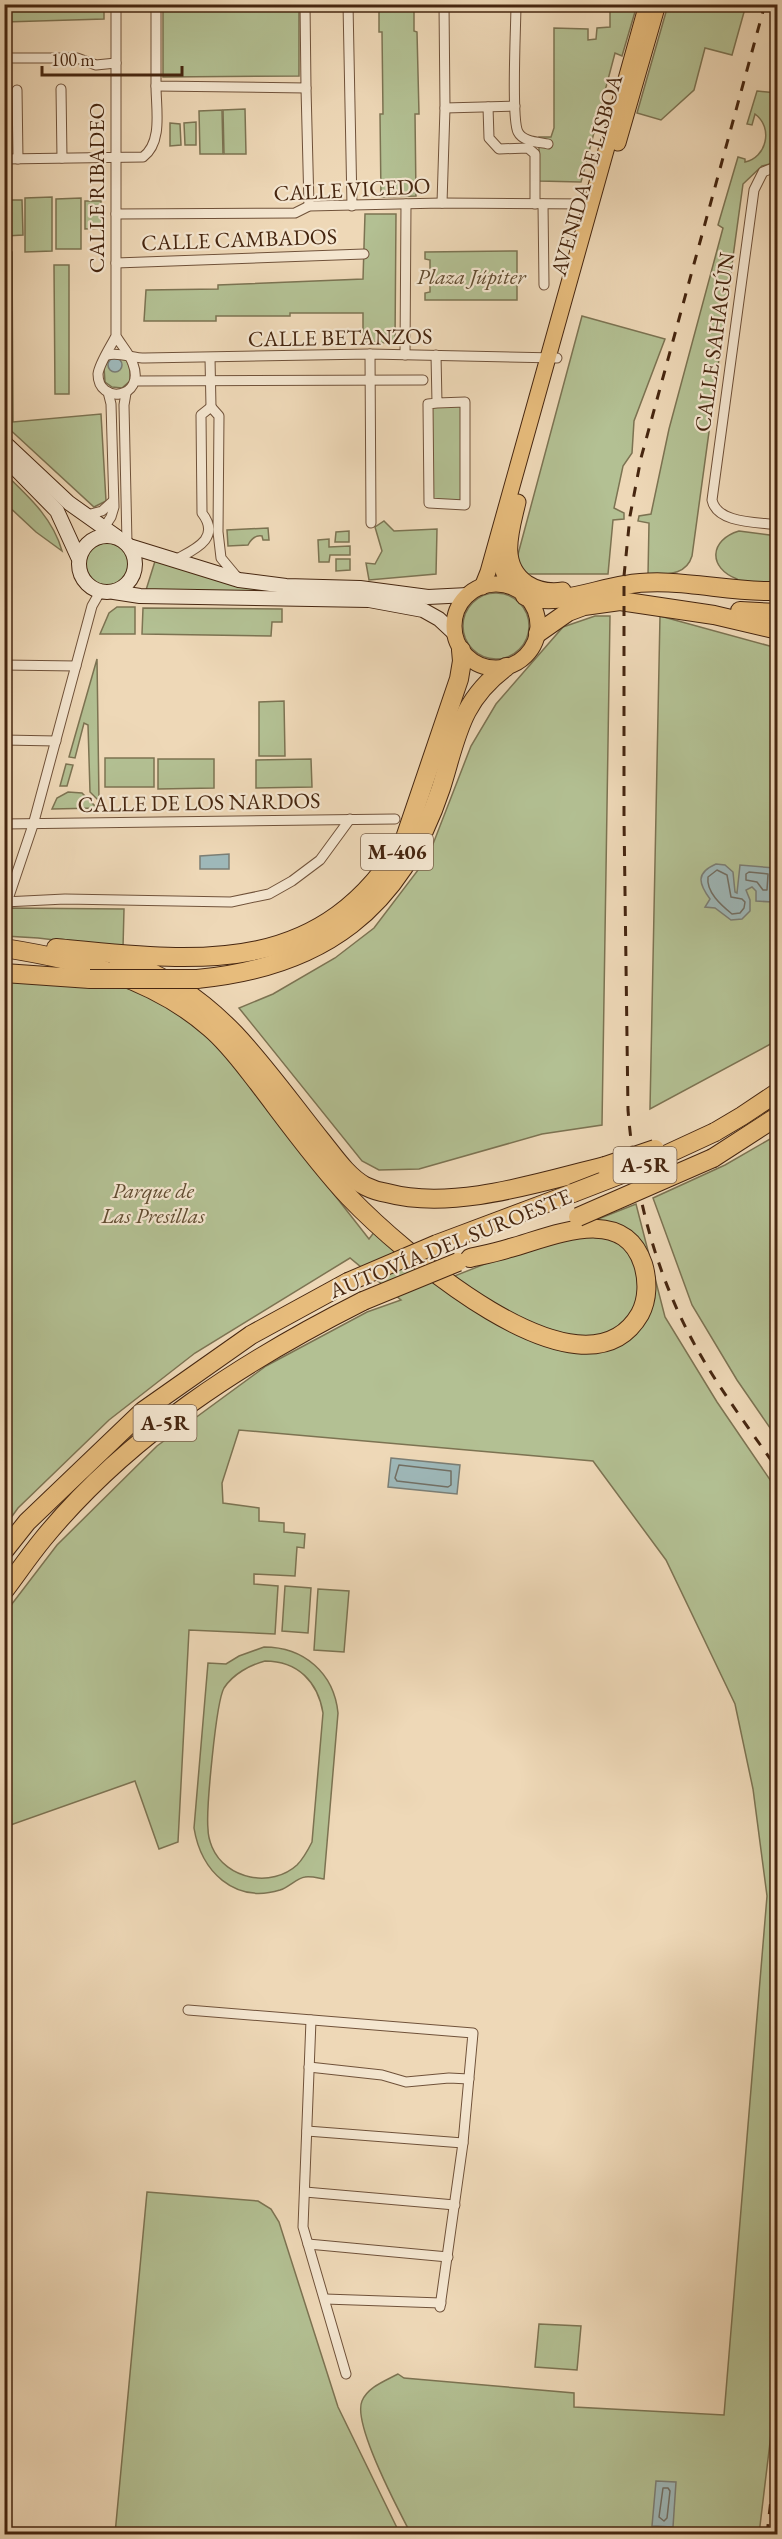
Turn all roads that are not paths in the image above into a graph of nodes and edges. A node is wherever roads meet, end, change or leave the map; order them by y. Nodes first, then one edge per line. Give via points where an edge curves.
1 (116, 4) edge
2 (156, 4) edge
3 (305, 4) edge
4 (348, 4) edge
5 (444, 4) edge
6 (516, 4) edge
7 (646, 4) edge
8 (658, 4) edge
9 (4, 58) edge
10 (116, 63) junction
11 (156, 86) junction
12 (306, 88) junction
13 (61, 89) dead end
14 (16, 90) dead end
15 (488, 106) junction
16 (515, 106) junction
17 (445, 108) junction
18 (548, 144) dead end
19 (62, 158) junction
20 (116, 158) junction
21 (4, 159) edge
22 (18, 159) junction
23 (777, 166) edge
24 (442, 203) junction
25 (406, 204) junction
26 (539, 204) junction
27 (590, 204) junction
28 (352, 206) junction
29 (309, 207) junction
30 (116, 214) junction
31 (364, 254) dead end
32 (116, 263) junction
33 (544, 285) dead end
34 (116, 336) junction
35 (370, 354) junction
36 (107, 355) junction
37 (405, 355) junction
38 (436, 355) junction
39 (210, 357) junction
40 (553, 357) junction
41 (130, 358) junction
42 (423, 380) dead end
43 (135, 381) junction
44 (370, 381) junction
45 (210, 382) junction
46 (108, 392) junction
47 (126, 393) junction
48 (437, 404) junction
49 (211, 406) junction
50 (4, 442) edge
51 (4, 457) edge
52 (113, 501) junction
53 (518, 502) junction
54 (87, 515) junction
55 (219, 516) junction
56 (208, 520) junction
57 (371, 523) dead end
58 (777, 525) edge
59 (100, 533) junction
60 (124, 542) junction
61 (78, 557) junction
62 (175, 560) junction
63 (240, 580) junction
64 (508, 585) junction
65 (617, 587) junction
66 (475, 591) junction
67 (777, 591) edge
68 (107, 592) junction
69 (525, 596) junction
70 (646, 604) junction
71 (777, 604) edge
72 (777, 613) edge
73 (777, 630) edge
74 (538, 633) junction
75 (458, 642) junction
76 (4, 665) edge
77 (76, 666) junction
78 (506, 667) junction
79 (4, 740) edge
80 (56, 741) junction
81 (350, 819) junction
82 (395, 819) dead end
83 (4, 824) edge
84 (33, 825) junction
85 (6, 902) edge
86 (4, 942) edge
87 (4, 948) edge
88 (92, 951) junction
89 (4, 973) edge
90 (777, 1092) edge
91 (777, 1116) edge
92 (777, 1126) edge
93 (715, 1132) junction
94 (719, 1155) junction
95 (464, 1260) junction
96 (4, 1551) edge
97 (4, 1591) edge
98 (188, 2010) dead end
99 (311, 2020) junction
100 (309, 2067) junction
101 (469, 2079) junction
102 (307, 2131) junction
103 (463, 2143) junction
104 (305, 2192) junction
105 (455, 2205) junction
106 (308, 2244) junction
107 (448, 2257) junction
108 (325, 2299) junction
109 (346, 2374) dead end

1 - 10 street, CALLE RIBADEO
2 - 11 street
3 - 12 street
4 - 28 street
5 - 17 street
6 - 16 street
7 - 27 main road, AVENIDA DE LISBOA
8 - 40 main road, AVENIDA DE LISBOA
9 - 10 street via 77,58 96,65
10 - 20 street, CALLE RIBADEO
11 - 12 street
11 - 20 street via 156,141 151,151 143,157
12 - 29 street
13 - 19 street
14 - 22 street
15 - 16 street
15 - 17 street
15 - 26 street via 489,138 499,148 528,148 535,154
16 - 18 street via 518,132 524,139
17 - 24 street
19 - 20 street
19 - 22 street
20 - 30 street, CALLE RIBADEO
21 - 22 street
23 - 58 street, CALLE SAHAGÚN via 763,172 754,190 712,500 716,509 738,519
24 - 25 street, CALLE VICEDO
24 - 26 street, CALLE VICEDO
25 - 28 street, CALLE VICEDO
25 - 37 street
26 - 27 street, CALLE VICEDO
26 - 33 street
27 - 40 main road, AVENIDA DE LISBOA
28 - 29 street, CALLE VICEDO
29 - 30 street, CALLE VICEDO via 296,213
30 - 32 street, CALLE RIBADEO
31 - 32 street, CALLE CAMBADOS
32 - 34 street, CALLE RIBADEO
34 - 36 street, CALLE RIBADEO
34 - 41 street
35 - 37 street, CALLE BETANZOS
35 - 39 street, CALLE BETANZOS
35 - 44 street
36 - 41 street
36 - 46 street via 98,376
37 - 38 street, CALLE BETANZOS
38 - 40 street, CALLE BETANZOS
38 - 48 street
39 - 41 street, CALLE BETANZOS
39 - 45 street
40 - 53 main road, AVENIDA DE LISBOA
40 - 66 main road, AVENIDA DE LISBOA
41 - 43 street
42 - 44 street, CALLE BETANZOS
43 - 45 street, CALLE BETANZOS
43 - 47 street
44 - 45 street, CALLE BETANZOS
44 - 57 street
45 - 49 street
46 - 47 street
46 - 52 street
47 - 60 street
48 - 48 street via 428,404 429,503 465,505 465,402
49 - 55 street via 219,416
49 - 56 street via 201,415 202,513
50 - 54 street
51 - 61 street via 57,511
52 - 54 street via 102,511
52 - 59 street via 114,507
53 - 64 main road, AVENIDA DE LISBOA via 502,559
53 - 65 main road via 510,558 511,566 525,581 548,591 599,582
54 - 59 street
55 - 56 street
55 - 63 street via 221,558
56 - 62 street via 204,542
59 - 60 street
59 - 61 street
60 - 62 street
60 - 68 street via 135,557 134,574 124,587
61 - 68 street via 83,578 90,587
62 - 63 street
63 - 66 street via 428,597
64 - 66 main road via 492,584
64 - 69 main road
65 - 67 highway via 652,582
65 - 69 highway via 557,600
65 - 71 highway
66 - 75 main road via 458,609
68 - 75 street via 369,600 423,610 439,619
68 - 77 street via 92,606
69 - 74 main road via 536,612
70 - 72 highway
70 - 73 highway
70 - 74 highway via 620,601 584,606 552,621
74 - 78 main road via 528,654
75 - 78 main road via 468,657 485,667
75 - 88 highway, M-406 via 462,661 459,679 405,838 374,882 347,909 284,944 234,956 196,958
76 - 77 street
77 - 80 street
78 - 89 highway, M-406, bridge via 487,681 470,705 419,844 400,875 381,899 340,933 294,956 225,977 90,979
79 - 80 street
80 - 84 street
81 - 82 street, CALLE DE LOS NARDOS
81 - 84 street, CALLE DE LOS NARDOS
81 - 85 street via 320,860 269,894 231,902
83 - 84 street, CALLE DE LOS NARDOS
84 - 85 street
86 - 88 highway, M-406
87 - 95 highway via 104,969 147,986 189,1012 232,1050 348,1196 391,1238 465,1296 541,1337 578,1346 618,1337 630,1327 645,1301 641,1258 617,1233 597,1228 567,1230
88 - 93 highway, bridge via 147,968 206,1007 236,1036 342,1166 364,1186 388,1194 424,1198 482,1196 605,1166
90 - 93 highway, AUTOVÍA DEL SUROESTE / A-5R
91 - 94 highway, AUTOVÍA DEL SUROESTE / A-5R
92 - 94 highway via 746,1146
93 - 96 highway, AUTOVÍA DEL SUROESTE / A-5R, bridge via 635,1169 348,1282 251,1335 143,1411 27,1522
94 - 95 highway, AUTOVÍA DEL SUROESTE / A-5R, bridge via 578,1217
95 - 97 highway, AUTOVÍA DEL SUROESTE / A-5R, bridge via 363,1301 261,1356 208,1391 149,1435 93,1486 44,1539
98 - 99 street
99 - 100 street
99 - 101 street via 473,2033
100 - 101 street via 382,2075 406,2082
100 - 102 street
101 - 103 street
102 - 103 street
102 - 104 street
103 - 105 street
104 - 105 street
104 - 106 street via 303,2227
105 - 107 street
106 - 107 street
106 - 108 street
107 - 108 street via 440,2305
108 - 109 street

